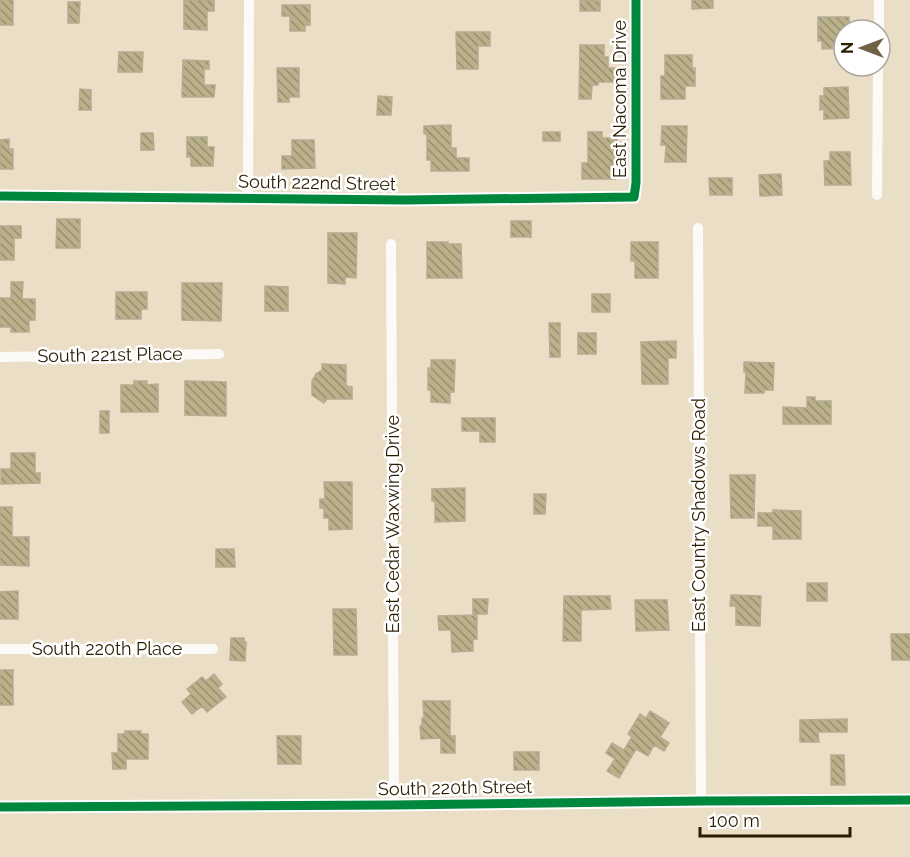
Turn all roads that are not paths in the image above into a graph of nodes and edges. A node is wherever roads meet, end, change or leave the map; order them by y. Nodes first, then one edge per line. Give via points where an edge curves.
1 (249, 0) edge
2 (636, 0) edge
3 (879, 0) edge
4 (879, 18) edge
5 (878, 78) edge
6 (877, 195) dead end
7 (0, 196) edge
8 (634, 197) joint
9 (248, 199) junction
10 (698, 228) dead end
11 (391, 244) dead end
12 (219, 354) dead end
13 (0, 357) edge
14 (0, 649) edge
15 (213, 649) dead end
16 (910, 800) edge
17 (701, 801) junction
18 (394, 805) junction
19 (0, 807) edge

1 - 9 street
2 - 8 street, East Nacoma Drive
3 - 4 street
5 - 6 street
7 - 9 street, South 222nd Street
8 - 9 street, South 222nd Street
10 - 17 street, East Country Shadows Road
11 - 18 street, East Cedar Waxwing Drive
12 - 13 street, South 221st Place
14 - 15 street, South 220th Place
16 - 17 street, South 220th Street
17 - 18 street, South 220th Street
18 - 19 street, South 220th Street

